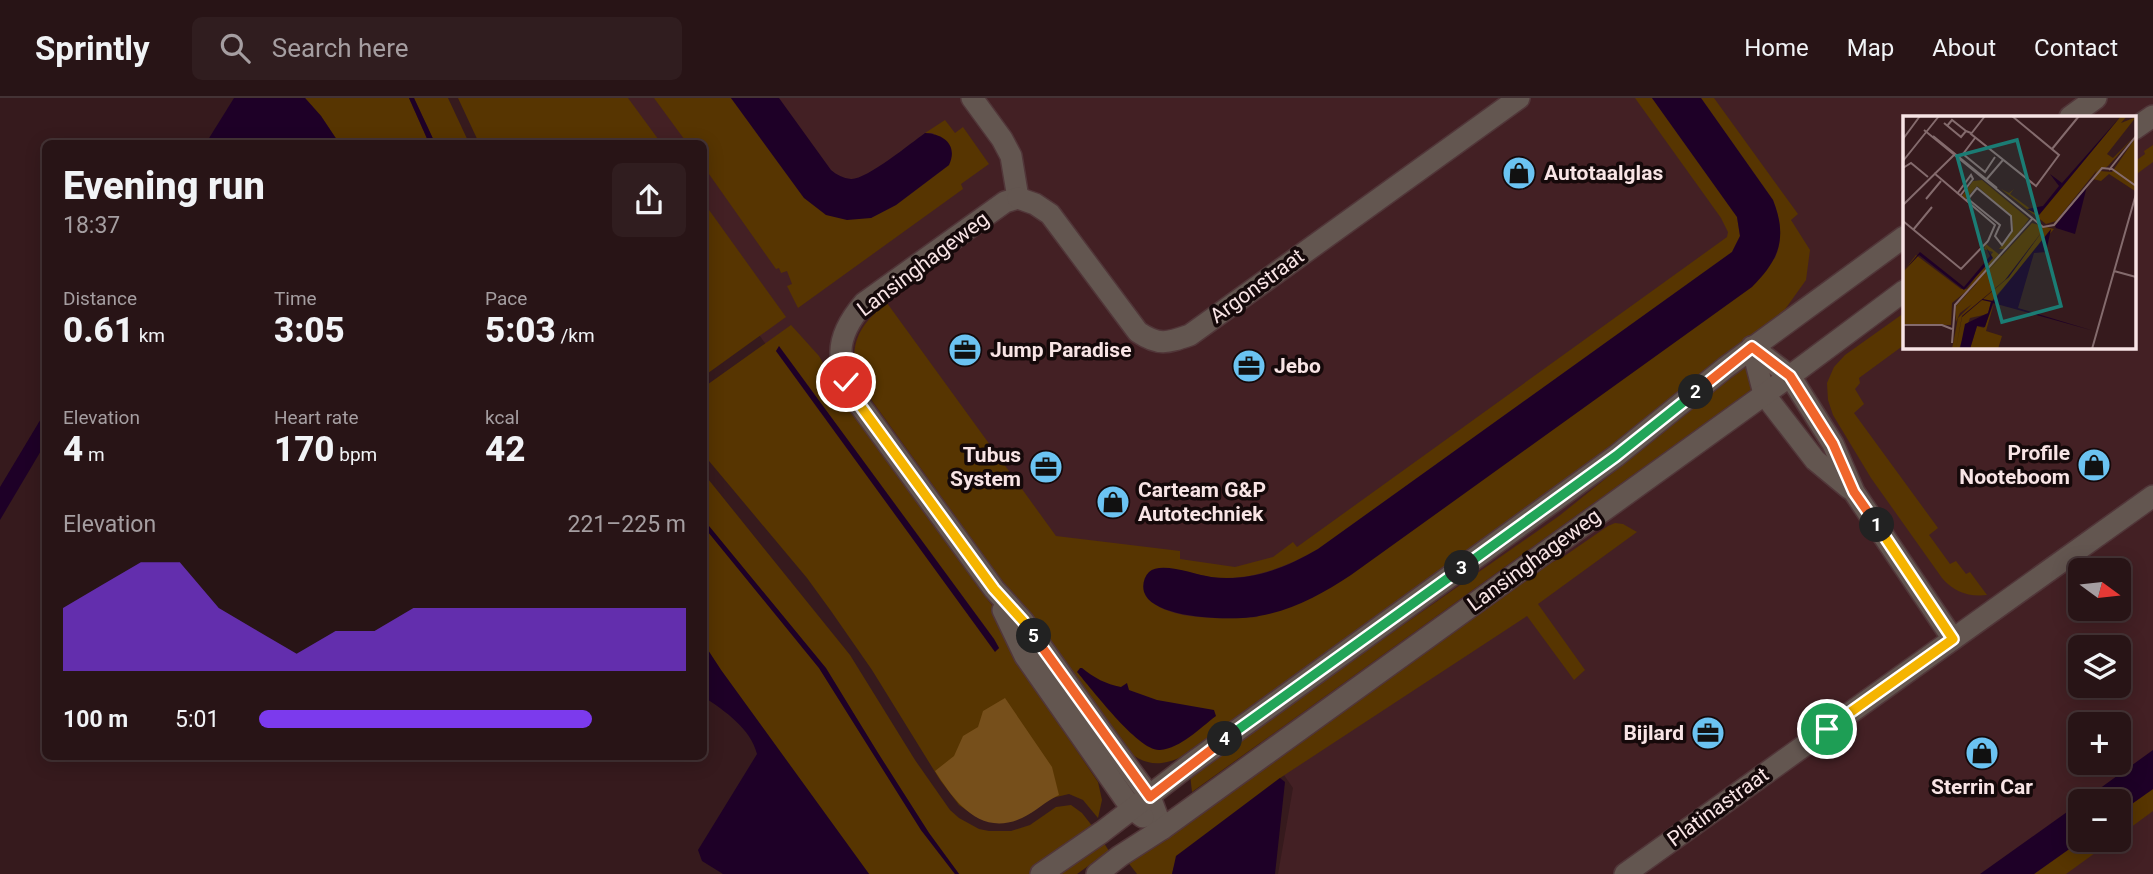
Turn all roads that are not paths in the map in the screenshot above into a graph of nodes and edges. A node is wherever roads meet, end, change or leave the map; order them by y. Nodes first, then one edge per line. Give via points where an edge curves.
1 (972, 98) edge
2 (1519, 98) edge
3 (2096, 98) edge
4 (2071, 116) edge
5 (2153, 116) edge
6 (2136, 128) edge
7 (1018, 198) junction
8 (1903, 238) edge
9 (1903, 291) edge
10 (1752, 347) junction
11 (1790, 376) junction
12 (1765, 394) junction
13 (1854, 492) junction
14 (2153, 496) edge
15 (994, 589) junction
16 (1953, 639) junction
17 (1150, 797) junction
18 (1132, 810) junction
19 (1163, 829) junction
20 (1041, 874) edge
21 (1097, 874) edge
22 (1625, 874) edge

1 - 7 street via 1011,156
2 - 7 street, Argonstraat via 1190,335 1170,342 1153,342 1138,332 1050,214
3 - 4 street
5 - 6 street
7 - 15 street, Lansinghageweg via 1005,202 864,303 846,328 840,350 846,382 859,404
8 - 10 street, Lansinghageweg
9 - 11 street, Lansinghageweg
10 - 11 street
10 - 12 street
10 - 17 street, Lansinghageweg via 1616,456
11 - 12 street, Lansinghageweg
11 - 13 street via 1833,444
12 - 13 street via 1815,460
12 - 19 street, Lansinghageweg
13 - 16 street
14 - 16 street, Platinastraat
15 - 17 street, Lansinghageweg via 1023,621
15 - 18 street, Lansinghageweg via 1025,656
16 - 22 street, Platinastraat
17 - 18 street
17 - 19 street, Lansinghageweg
18 - 19 street, Lansinghageweg
18 - 20 street
19 - 21 street

